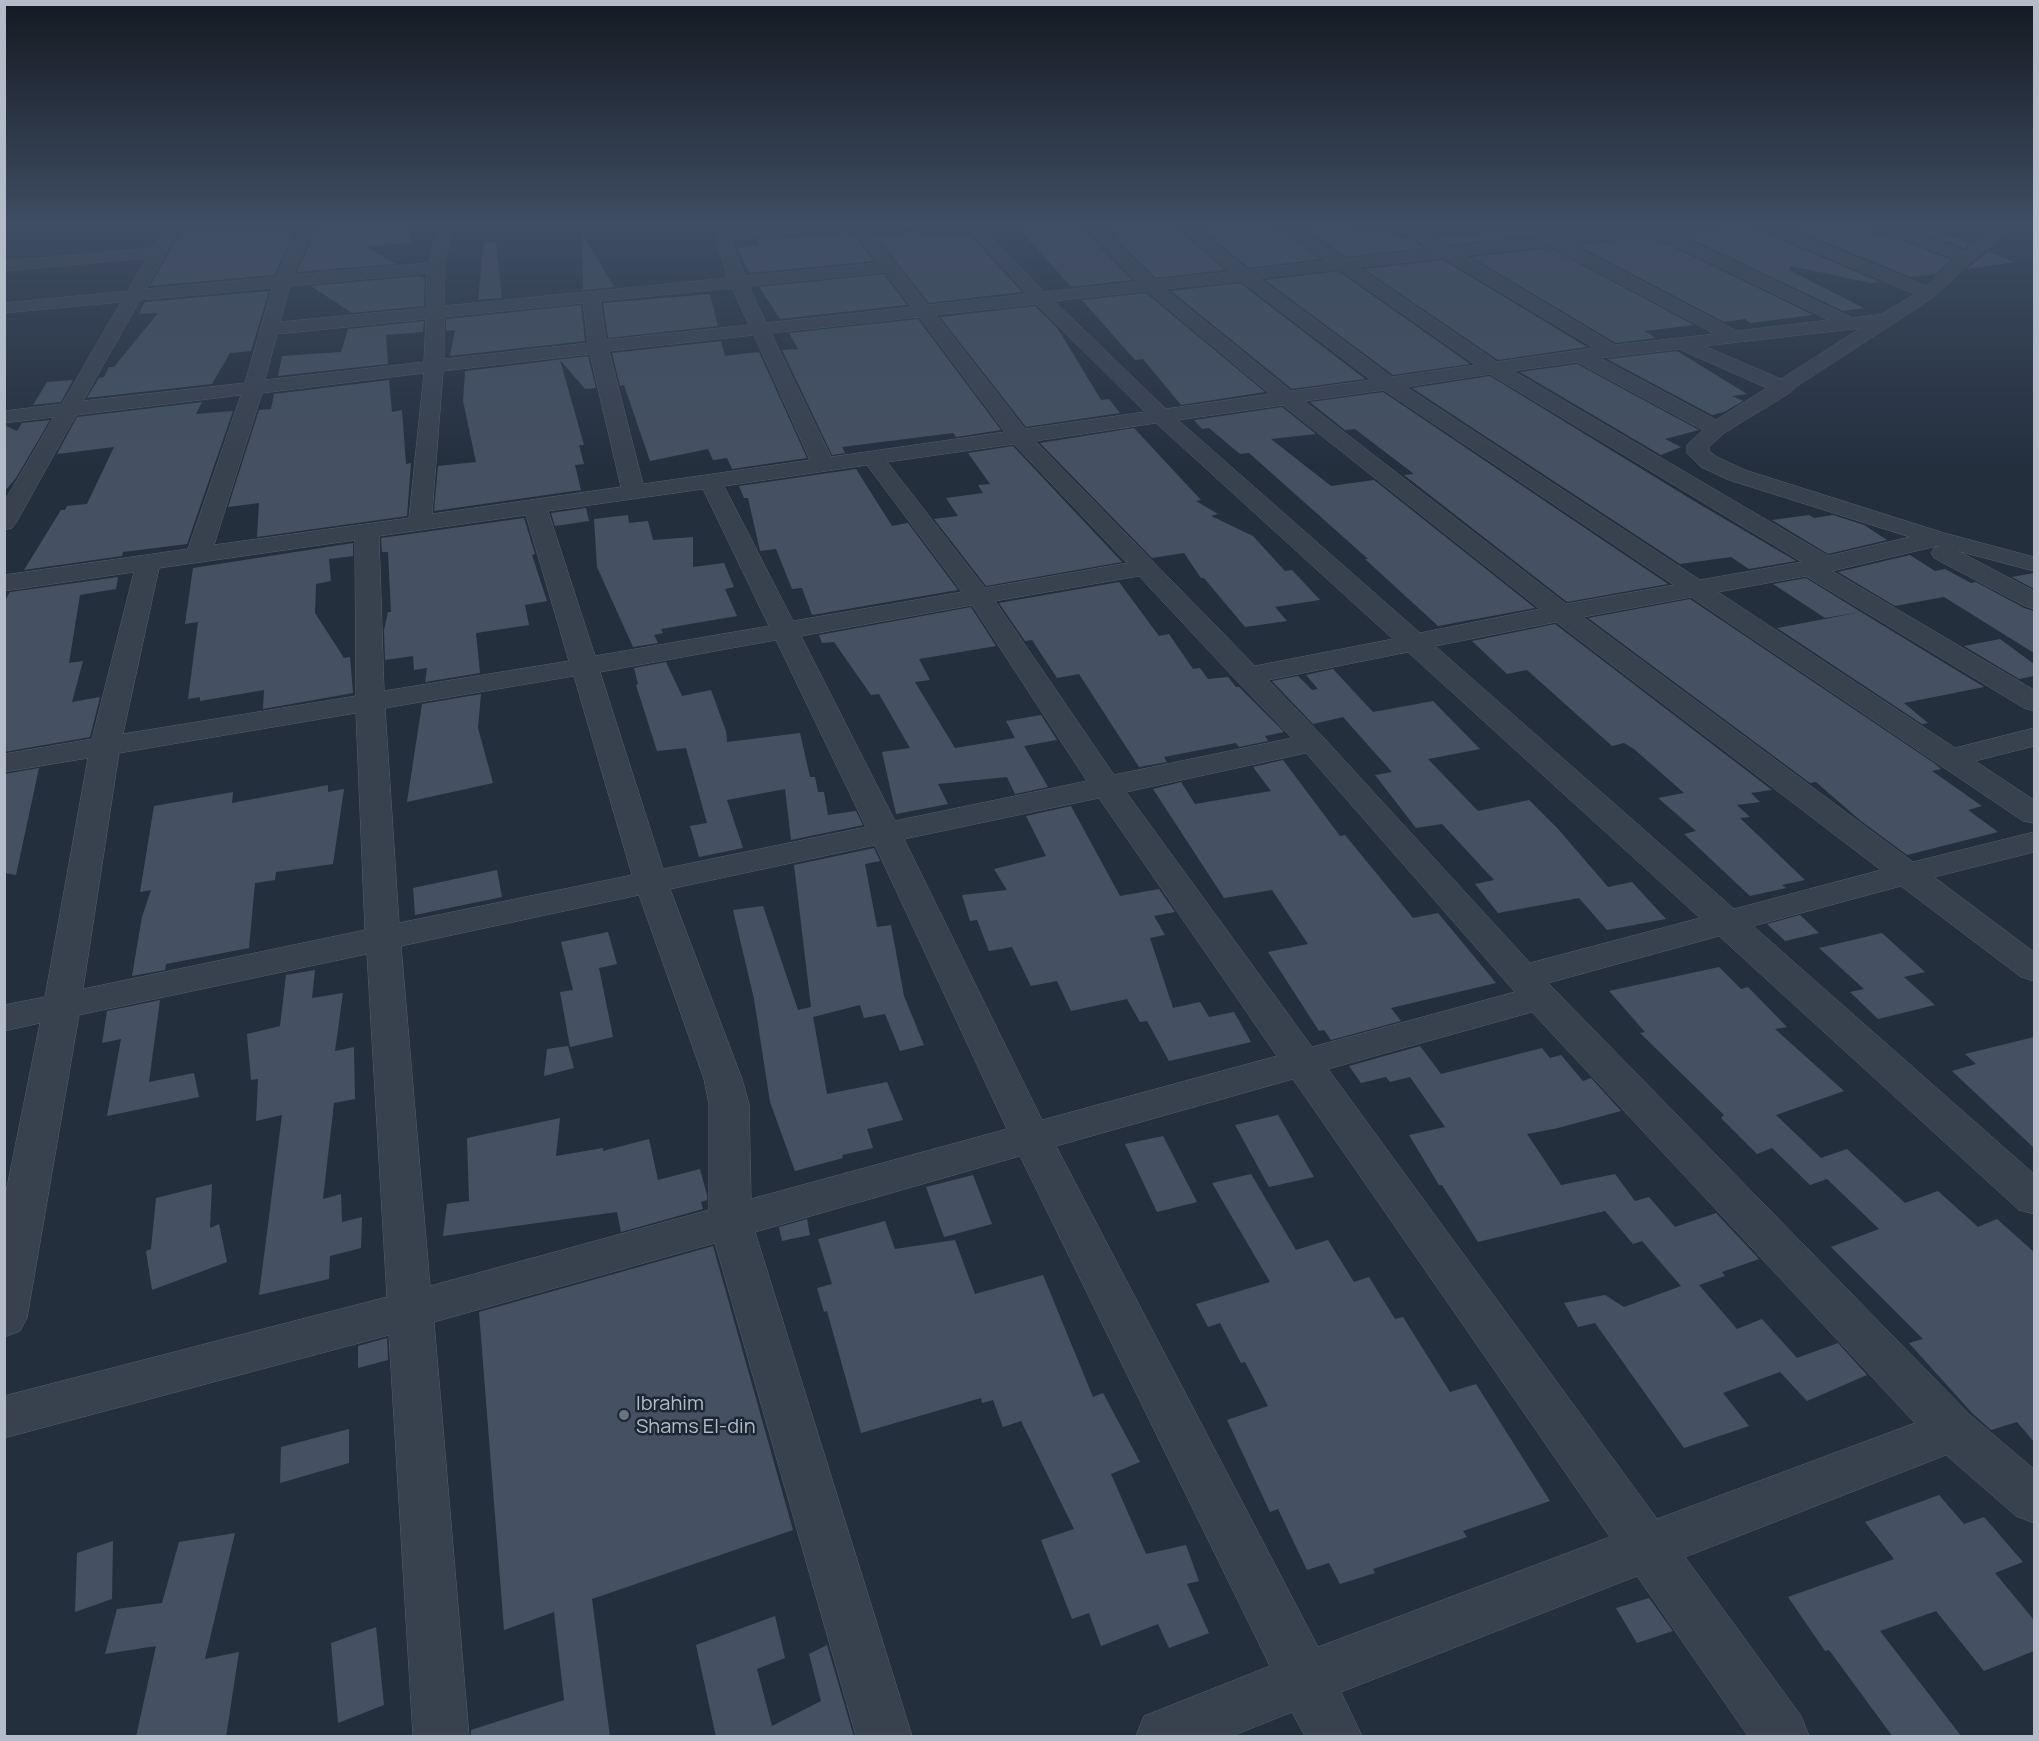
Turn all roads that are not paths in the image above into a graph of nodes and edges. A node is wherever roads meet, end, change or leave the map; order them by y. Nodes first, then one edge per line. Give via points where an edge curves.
1 (45, 304) edge
2 (131, 304) edge
3 (276, 304) edge
4 (434, 304) edge
5 (515, 304) edge
6 (592, 304) edge
7 (748, 304) edge
8 (920, 304) edge
9 (985, 304) edge
10 (1046, 304) edge
11 (1173, 304) edge
12 (1283, 304) edge
13 (1400, 304) edge
14 (1532, 304) edge
15 (1672, 304) edge
16 (1810, 304) edge
17 (1912, 304) edge
18 (4, 308) edge
19 (926, 311) junction
20 (434, 312) junction
21 (1890, 319) junction
22 (1849, 323) junction
23 (270, 329) junction
24 (759, 329) junction
25 (1733, 336) junction
26 (1679, 342) junction
27 (598, 347) junction
28 (1612, 351) junction
29 (1581, 356) junction
30 (434, 367) junction
31 (1495, 369) junction
32 (1389, 384) junction
33 (253, 388) junction
34 (1784, 388) junction
35 (1287, 398) junction
36 (68, 410) junction
37 (1161, 416) junction
38 (4, 417) edge
39 (1717, 429) junction
40 (1020, 437) junction
41 (872, 457) junction
42 (823, 464) junction
43 (1737, 476) junction
44 (710, 480) junction
45 (1701, 490) junction
46 (634, 492) junction
47 (535, 507) junction
48 (4, 523) edge
49 (420, 524) junction
50 (367, 532) junction
51 (1929, 540) junction
52 (198, 556) junction
53 (148, 564) junction
54 (2034, 564) edge
55 (1817, 566) junction
56 (1144, 567) junction
57 (4, 583) edge
58 (1697, 588) junction
59 (979, 597) junction
60 (2034, 601) edge
61 (1561, 613) junction
62 (783, 629) junction
63 (1413, 642) junction
64 (586, 666) junction
65 (1248, 676) junction
66 (370, 702) junction
67 (2034, 702) edge
68 (2034, 737) edge
69 (1313, 743) junction
70 (105, 747) junction
71 (1952, 758) junction
72 (4, 763) edge
73 (1106, 786) junction
74 (2034, 814) edge
75 (886, 834) junction
76 (2034, 842) edge
77 (1909, 873) junction
78 (651, 882) junction
79 (1726, 922) junction
80 (383, 938) junction
81 (2034, 969) edge
82 (1532, 987) junction
83 (62, 1006) junction
84 (4, 1018) edge
85 (1303, 1062) junction
86 (1031, 1138) junction
87 (2034, 1198) edge
88 (730, 1221) junction
89 (411, 1310) junction
90 (4, 1318) edge
91 (4, 1417) edge
92 (1953, 1430) junction
93 (2034, 1500) edge
94 (1647, 1549) junction
95 (1305, 1679) junction
96 (441, 1737) edge
97 (884, 1737) edge
98 (1164, 1737) edge
99 (1334, 1737) edge
100 (1781, 1737) edge

1 - 18 street
2 - 36 street
3 - 23 street
4 - 20 street
5 - 20 street
6 - 27 street
7 - 24 street
8 - 19 street
9 - 19 street
10 - 37 street
11 - 35 street
12 - 32 street
13 - 31 street
14 - 28 street
15 - 25 street
16 - 22 street
17 - 21 street
19 - 24 street
19 - 40 street
20 - 23 street
20 - 30 street
21 - 22 street
21 - 34 street
22 - 25 street
23 - 33 street
24 - 27 street
24 - 42 street
25 - 26 street
26 - 28 street
26 - 34 street
27 - 30 street
27 - 46 street
28 - 29 street
29 - 31 street
29 - 39 street
30 - 33 street
30 - 49 street
31 - 32 street
31 - 45 street
32 - 35 street
32 - 58 street
33 - 36 street
33 - 52 street
34 - 39 street
35 - 37 street
35 - 61 street
36 - 38 street
36 - 48 street
37 - 40 street
37 - 63 street
39 - 43 street via 1698,445 1698,453
40 - 41 street
40 - 56 street
41 - 42 street
41 - 59 street
42 - 44 street
43 - 45 street
43 - 51 street
44 - 46 street
44 - 62 street
45 - 55 street
46 - 47 street
47 - 49 street
47 - 64 street
49 - 50 street
50 - 52 street
50 - 66 street
51 - 54 street
51 - 55 street
51 - 60 street
52 - 53 street
53 - 57 street
53 - 70 street
55 - 58 street
55 - 67 street
56 - 59 street
56 - 65 street
58 - 61 street
58 - 71 street
59 - 62 street
59 - 73 street
61 - 63 street
61 - 77 street
62 - 64 street
62 - 75 street
63 - 65 street
63 - 79 street
64 - 66 street
64 - 78 street
65 - 69 street
66 - 70 street
66 - 80 street
68 - 71 street
69 - 73 street
69 - 82 street
70 - 72 street
70 - 83 street
71 - 74 street
73 - 75 street
73 - 85 street
75 - 78 street
75 - 86 street
76 - 77 street
77 - 79 street
77 - 81 street
78 - 80 street
78 - 88 street via 727,1092
79 - 82 street
79 - 87 street
80 - 83 street
80 - 89 street
82 - 85 street
82 - 92 street
83 - 84 street
83 - 90 street
85 - 86 street
85 - 94 street
86 - 88 street
86 - 95 street
88 - 89 street
88 - 97 street
89 - 91 street
89 - 96 street
92 - 93 street
92 - 94 street
94 - 95 street
94 - 100 street
95 - 98 street
95 - 99 street

